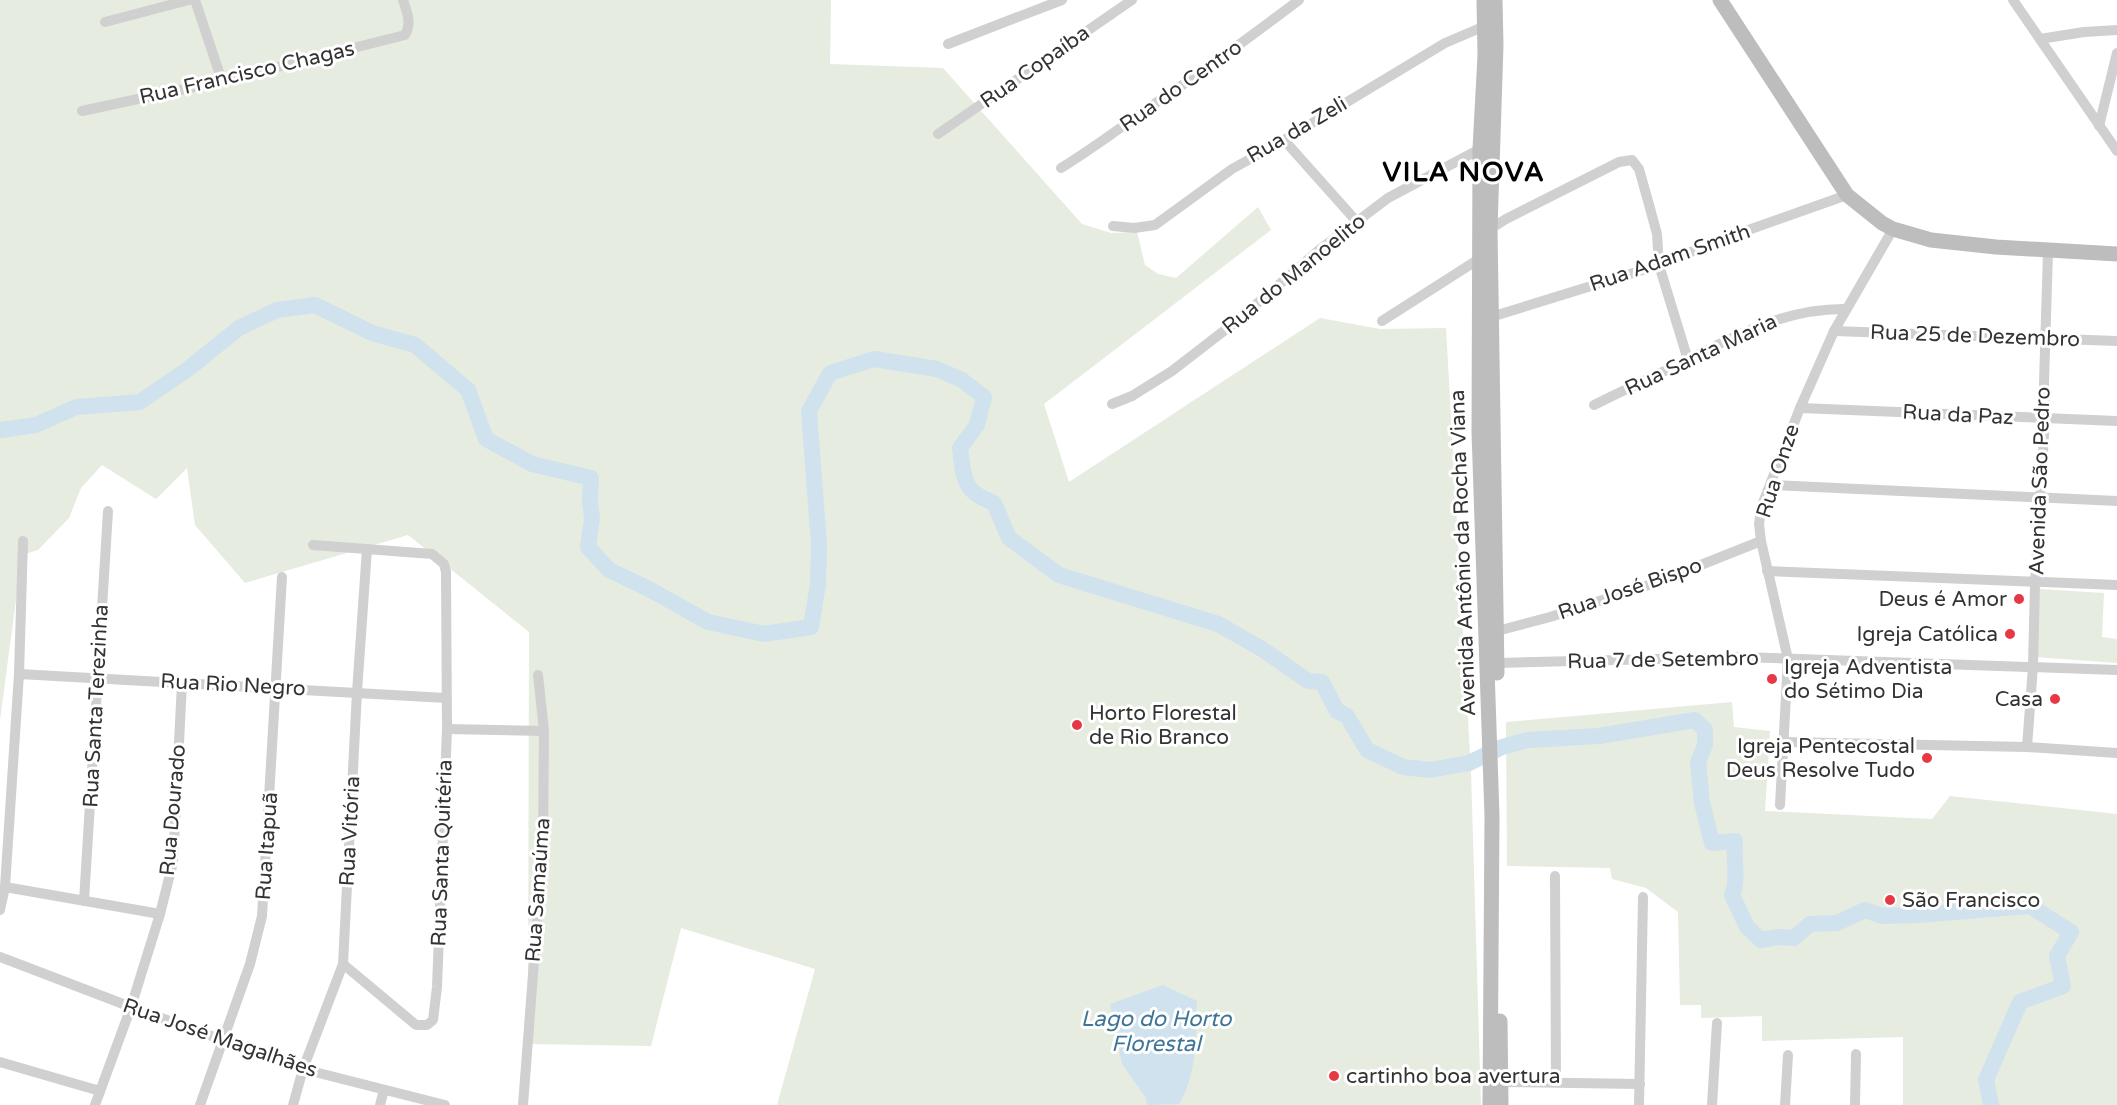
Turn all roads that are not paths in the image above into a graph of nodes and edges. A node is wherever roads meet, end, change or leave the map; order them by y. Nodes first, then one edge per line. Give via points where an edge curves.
1 (189, 0) edge
2 (195, 0) edge
3 (403, 0) edge
4 (1062, 0) edge
5 (1132, 0) edge
6 (1299, 0) edge
7 (1484, 0) edge
8 (1495, 0) edge
9 (1720, 0) edge
10 (2013, 0) edge
11 (1115, 5) edge
12 (105, 22) dead end
13 (1485, 26) junction
14 (2117, 30) edge
15 (2040, 39) junction
16 (948, 44) dead end
17 (2117, 52) edge
18 (222, 81) junction
19 (82, 111) dead end
20 (2099, 126) junction
21 (938, 134) dead end
22 (1284, 140) junction
23 (1480, 149) junction
24 (2117, 151) edge
25 (1061, 168) dead end
26 (1847, 195) junction
27 (1358, 223) junction
28 (1113, 226) dead end
29 (1490, 229) junction
30 (1893, 230) junction
31 (2048, 251) junction
32 (2117, 254) edge
33 (1479, 259) junction
34 (1659, 265) junction
35 (1846, 309) junction
36 (1491, 317) junction
37 (1382, 321) dead end
38 (1834, 331) junction
39 (2047, 338) junction
40 (2117, 341) edge
41 (1688, 360) junction
42 (1112, 404) dead end
43 (1594, 405) dead end
44 (1800, 408) junction
45 (2045, 419) junction
46 (2117, 421) edge
47 (1770, 485) junction
48 (2040, 497) junction
49 (2117, 501) edge
50 (108, 511) dead end
51 (23, 541) dead end
52 (1761, 541) junction
53 (313, 545) dead end
54 (367, 549) junction
55 (1767, 571) junction
56 (282, 577) dead end
57 (2035, 583) junction
58 (2117, 585) edge
59 (1497, 631) junction
60 (1788, 659) junction
61 (1497, 663) junction
62 (2033, 666) junction
63 (2117, 670) edge
64 (19, 674) junction
65 (538, 675) dead end
66 (98, 678) junction
67 (182, 683) junction
68 (276, 687) junction
69 (357, 692) junction
70 (446, 698) junction
71 (447, 729) junction
72 (544, 731) junction
73 (1494, 742) junction
74 (1784, 742) junction
75 (2027, 747) junction
76 (2117, 753) edge
77 (1780, 805) dead end
78 (1495, 816) junction
79 (1554, 876) dead end
80 (5, 887) junction
81 (1643, 897) dead end
82 (84, 902) junction
83 (0, 910) edge
84 (160, 914) junction
85 (0, 957) edge
86 (343, 964) junction
87 (131, 1007) junction
88 (1717, 1023) dead end
89 (225, 1041) junction
90 (1856, 1054) dead end
91 (1788, 1055) dead end
92 (0, 1062) edge
93 (303, 1069) junction
94 (1501, 1082) junction
95 (1556, 1082) junction
96 (1640, 1084) junction
97 (384, 1090) junction
98 (100, 1091) junction
99 (416, 1101) edge
100 (95, 1105) edge
101 (200, 1105) edge
102 (293, 1105) edge
103 (380, 1105) edge
104 (445, 1105) edge
105 (523, 1105) edge
106 (1490, 1105) edge
107 (1501, 1105) edge
108 (1639, 1105) edge
109 (1712, 1105) edge
110 (1785, 1105) edge
111 (1856, 1105) edge

1 - 12 street
2 - 18 street
3 - 18 street, Rua Francisco Chagas via 409,28 405,35
4 - 16 street
5 - 11 street, Rua Copaíba
6 - 25 street, Rua do Centro via 1194,78
7 - 13 main road, Avenida Antônio da Rocha Viana
8 - 29 main road, Avenida Antônio da Rocha Viana
9 - 26 main road
10 - 15 street
11 - 21 street, Rua Copaíba
13 - 22 street, Rua da Zeli via 1445,43
13 - 23 main road, Avenida Antônio da Rocha Viana
14 - 15 street
15 - 20 street
17 - 20 street
18 - 19 street, Rua Francisco Chagas
20 - 24 street
22 - 27 street
22 - 28 street, Rua da Zeli via 1232,168 1155,225
23 - 27 street, Rua do Manoelito via 1388,198
23 - 33 main road, Avenida Antônio da Rocha Viana
26 - 30 main road
26 - 34 street, Rua Adam Smith
27 - 42 street, Rua do Manoelito via 1319,250 1172,371
29 - 34 street via 1620,162 1632,160 1639,169 1657,234
29 - 36 main road, Avenida Antônio da Rocha Viana
30 - 31 main road via 1931,240
30 - 35 street, Rua Onze
31 - 32 main road
31 - 39 street, Avenida São Pedro
33 - 37 street
33 - 73 main road, Avenida Antônio da Rocha Viana via 1479,432
34 - 36 street, Rua Adam Smith
34 - 41 street
35 - 38 street, Rua Onze
35 - 41 street, Rua Santa Maria via 1806,311 1775,319
36 - 59 main road, Avenida Antônio da Rocha Viana
38 - 39 street, Rua 25 de Dezembro
38 - 44 street, Rua Onze
39 - 40 street, Rua 25 de Dezembro
39 - 45 street, Avenida São Pedro
41 - 43 street, Rua Santa Maria
44 - 45 street, Rua da Paz
44 - 47 street, Rua Onze
45 - 46 street, Rua da Paz
45 - 48 street, Avenida São Pedro
47 - 48 street
47 - 52 street, Rua Onze via 1762,505
48 - 49 street
48 - 57 street, Avenida São Pedro
50 - 66 street, Rua Santa Terezinha
51 - 64 street
52 - 55 street, Rua Onze
52 - 59 street, Rua José Bispo via 1658,582
53 - 54 street
54 - 69 street, Rua Vitória
54 - 70 street, Rua Santa Quitéria via 432,554 444,564
55 - 57 street
55 - 60 street, Rua Onze
56 - 68 street, Rua Itapuã
57 - 58 street
57 - 62 street, Avenida São Pedro
59 - 61 main road, Avenida Antônio da Rocha Viana
60 - 61 street, Rua 7 de Setembro
60 - 62 street, Rua 7 de Setembro
60 - 74 street, Rua Onze
61 - 73 main road, Avenida Antônio da Rocha Viana
62 - 63 street, Rua 7 de Setembro
62 - 75 street, Avenida São Pedro
64 - 66 street, Rua Rio Negro
64 - 80 street
65 - 72 street, Rua Samaúma
66 - 67 street, Rua Rio Negro
66 - 82 street, Rua Santa Terezinha
67 - 68 street, Rua Rio Negro
67 - 84 street, Rua Dourado via 172,862
68 - 69 street, Rua Rio Negro
68 - 89 street, Rua Itapuã via 262,916
69 - 70 street, Rua Rio Negro
69 - 86 street, Rua Vitória
70 - 71 street, Rua Santa Quitéria
71 - 72 street
71 - 86 street, Rua Santa Quitéria via 438,987 433,1020 427,1025 416,1025
72 - 105 street, Rua Samaúma via 543,844
73 - 78 main road, Avenida Antônio da Rocha Viana
74 - 75 street
74 - 77 street, Rua Onze
75 - 76 street
78 - 94 main road, Avenida Antônio da Rocha Viana
78 - 106 main road, Avenida Antônio da Rocha Viana
79 - 95 street
80 - 82 street
80 - 83 street
81 - 96 street
82 - 84 street
84 - 87 street, Rua Dourado
85 - 87 street, Rua José Magalhães
86 - 93 street, Rua Vitória
87 - 89 street, Rua José Magalhães
87 - 98 street, Rua Dourado
88 - 109 street
89 - 93 street, Rua José Magalhães
89 - 101 street, Rua Itapuã
90 - 111 street
91 - 110 street
92 - 98 street
93 - 97 street, Rua José Magalhães
93 - 102 street, Rua Vitória
94 - 95 street
94 - 107 main road, Avenida Antônio da Rocha Viana
95 - 96 street
96 - 108 street
97 - 99 street, Rua José Magalhães
97 - 103 street
98 - 100 street, Rua Dourado
99 - 104 street, Rua José Magalhães

